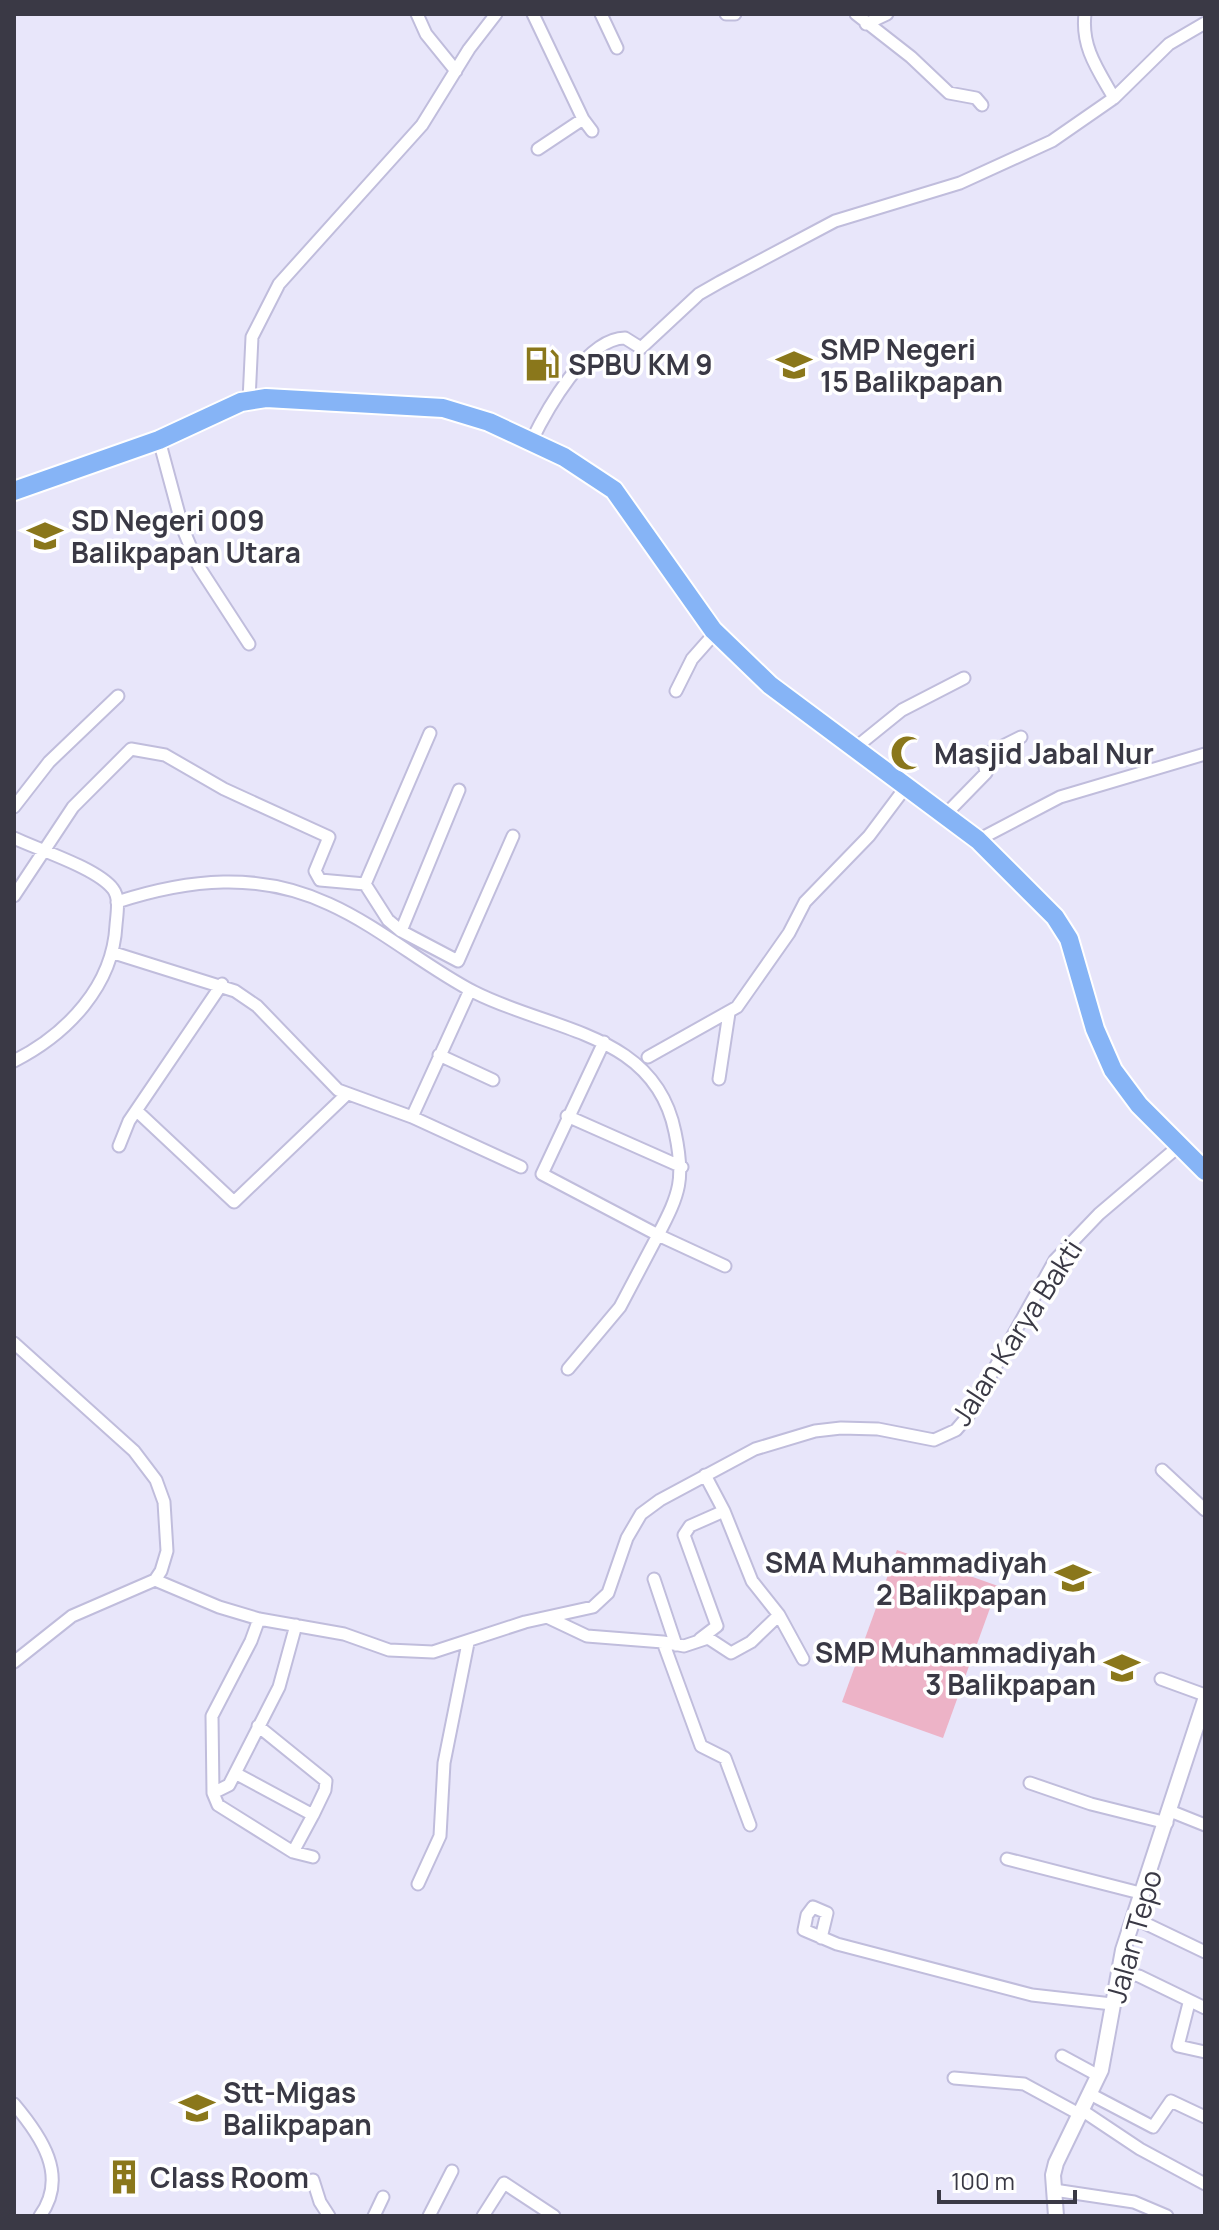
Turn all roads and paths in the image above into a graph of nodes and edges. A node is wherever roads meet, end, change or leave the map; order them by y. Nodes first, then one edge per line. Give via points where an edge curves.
1 (417, 14) edge
2 (496, 14) edge
3 (533, 14) edge
4 (601, 14) edge
5 (726, 14) edge
6 (735, 14) edge
7 (856, 14) edge
8 (887, 14) edge
9 (1085, 14) edge
10 (1205, 23) edge
11 (866, 24) junction
12 (617, 48) dead end
13 (456, 71) junction
14 (1114, 98) junction
15 (982, 105) dead end
16 (583, 119) junction
17 (592, 131) dead end
18 (538, 149) dead end
19 (249, 400) junction
20 (159, 440) junction
21 (531, 442) junction
22 (14, 491) edge
23 (715, 633) junction
24 (249, 644) dead end
25 (964, 678) dead end
26 (676, 691) dead end
27 (118, 696) dead end
28 (430, 733) dead end
29 (1021, 737) dead end
30 (855, 748) junction
31 (1205, 754) edge
32 (905, 788) junction
33 (459, 790) dead end
34 (14, 807) edge
35 (944, 816) junction
36 (513, 836) dead end
37 (14, 838) edge
38 (978, 840) junction
39 (41, 852) junction
40 (365, 884) junction
41 (14, 896) edge
42 (117, 902) junction
43 (401, 931) junction
44 (114, 953) junction
45 (222, 984) junction
46 (470, 990) junction
47 (729, 1013) junction
48 (604, 1042) junction
49 (439, 1055) junction
50 (648, 1057) dead end
51 (14, 1061) edge
52 (719, 1079) dead end
53 (493, 1080) dead end
54 (347, 1094) junction
55 (138, 1112) junction
56 (567, 1116) junction
57 (412, 1117) junction
58 (119, 1146) dead end
59 (1179, 1146) junction
60 (521, 1167) dead end
61 (682, 1167) junction
62 (1205, 1171) edge
63 (658, 1235) junction
64 (725, 1266) dead end
65 (14, 1343) edge
66 (568, 1369) dead end
67 (1162, 1470) dead end
68 (705, 1475) junction
69 (1205, 1510) edge
70 (724, 1511) junction
71 (654, 1579) dead end
72 (155, 1580) junction
73 (779, 1615) junction
74 (549, 1618) junction
75 (259, 1619) junction
76 (296, 1625) junction
77 (700, 1639) junction
78 (663, 1642) junction
79 (468, 1643) junction
80 (676, 1645) junction
81 (803, 1659) dead end
82 (14, 1662) edge
83 (1161, 1679) dead end
84 (1205, 1698) edge
85 (258, 1726) junction
86 (235, 1773) junction
87 (1030, 1783) dead end
88 (213, 1793) junction
89 (313, 1815) junction
90 (1168, 1817) junction
91 (750, 1825) dead end
92 (1205, 1825) edge
93 (293, 1852) junction
94 (313, 1857) dead end
95 (1007, 1859) dead end
96 (418, 1884) dead end
97 (1144, 1894) junction
98 (1134, 1918) junction
99 (821, 1938) dead end
100 (1205, 1952) edge
101 (1118, 1971) junction
102 (1189, 2003) junction
103 (1112, 2004) junction
104 (1205, 2008) edge
105 (1205, 2052) edge
106 (1062, 2056) dead end
107 (1099, 2076) junction
108 (954, 2078) dead end
109 (1092, 2095) junction
110 (14, 2104) edge
111 (1082, 2113) junction
112 (1205, 2117) edge
113 (452, 2171) dead end
114 (313, 2180) dead end
115 (1205, 2184) edge
116 (1054, 2190) junction
117 (383, 2197) dead end
118 (536, 2211) edge
119 (40, 2216) edge
120 (329, 2216) edge
121 (374, 2216) edge
122 (429, 2216) edge
123 (483, 2216) edge
124 (554, 2216) edge
125 (1056, 2216) edge
126 (1167, 2216) edge

1 - 13 street
2 - 13 street
3 - 16 street
4 - 12 street
5 - 6 street
7 - 11 street
8 - 11 street
9 - 14 street via 1088,53
10 - 14 street via 1169,44
11 - 15 street via 949,93 976,98
13 - 19 street via 422,125 279,284 252,337
14 - 21 street via 1052,141 960,183 835,221 699,294 641,348 625,338 612,342 565,384
16 - 17 street
16 - 18 street
19 - 20 highway
19 - 21 highway via 422,404 461,412
20 - 22 highway
20 - 24 street via 199,567
21 - 23 highway via 614,490
23 - 26 street via 692,659
23 - 30 highway via 770,685
25 - 30 street via 902,710
27 - 34 street via 49,762
28 - 40 street
29 - 35 street via 983,756 986,773
30 - 32 highway
31 - 38 street via 1060,797
32 - 35 highway
32 - 47 street via 878,826 809,897
33 - 43 street
35 - 38 highway
36 - 43 street via 458,961
37 - 39 street
38 - 59 highway via 1062,926 1113,1070
39 - 40 street via 73,807 131,749 165,755 224,789 329,837 315,871 320,880
39 - 41 street
39 - 42 street via 108,884
40 - 43 street
42 - 44 street
42 - 46 street via 195,882 262,883 328,903
44 - 45 street
44 - 51 street via 68,1024
45 - 54 street via 257,1006
45 - 55 street
46 - 48 street via 523,1015
46 - 49 street
47 - 50 street
47 - 52 street
48 - 56 street
48 - 61 street via 639,1065 661,1089
49 - 53 street
49 - 57 street
54 - 55 street via 234,1202
54 - 57 street
55 - 58 street
56 - 61 street
56 - 63 street via 543,1177
57 - 60 street
59 - 62 highway
59 - 68 street, Jalan Karya Bakti via 1099,1214 1055,1260 956,1430 927,1440 864,1428 815,1431 770,1443
61 - 63 street via 680,1191
63 - 64 street
63 - 66 street via 620,1307
65 - 72 street via 134,1451 156,1480 167,1541
67 - 69 street
68 - 70 street
68 - 74 street, Jalan Karya Bakti via 641,1514 605,1598 587,1610
70 - 73 street via 752,1581
70 - 77 street via 690,1526 684,1535 717,1626
71 - 80 street
72 - 75 street, Jalan Karya Bakti
72 - 82 street via 72,1616
73 - 77 street via 731,1653 713,1639
73 - 81 street
74 - 78 street via 587,1636
74 - 79 street, Jalan Karya Bakti
75 - 76 street, Jalan Karya Bakti
75 - 88 street via 212,1716
76 - 79 street, Jalan Karya Bakti via 411,1654
76 - 85 street via 279,1687
77 - 80 street
78 - 80 street
78 - 91 street via 701,1746 725,1758
79 - 96 street via 444,1763 440,1836
83 - 84 street
84 - 90 street, Jalan Tepo
85 - 86 street
85 - 89 street via 326,1781
86 - 88 street via 223,1791
86 - 89 street
87 - 90 street via 1091,1804
88 - 93 street via 218,1805
89 - 93 street
90 - 92 street
90 - 97 street, Jalan Tepo
93 - 94 street
95 - 97 street
97 - 98 street, Jalan Tepo
98 - 100 street
98 - 101 street, Jalan Tepo
99 - 103 street via 974,1982
101 - 102 street via 1139,1976
101 - 103 street, Jalan Tepo
102 - 104 street
102 - 105 street via 1178,2046
103 - 107 street, Jalan Tepo
106 - 107 street
107 - 109 street, Jalan Tepo
108 - 111 street via 1024,2084
109 - 111 street, Jalan Tepo
109 - 112 street via 1153,2127 1171,2101
110 - 119 street via 37,2132 52,2166 53,2191
111 - 115 street
111 - 116 street, Jalan Tepo via 1056,2163
113 - 122 street
114 - 120 street
116 - 125 street, Jalan Tepo
116 - 126 street via 1134,2202
117 - 121 street
118 - 123 street via 504,2183
118 - 124 street

